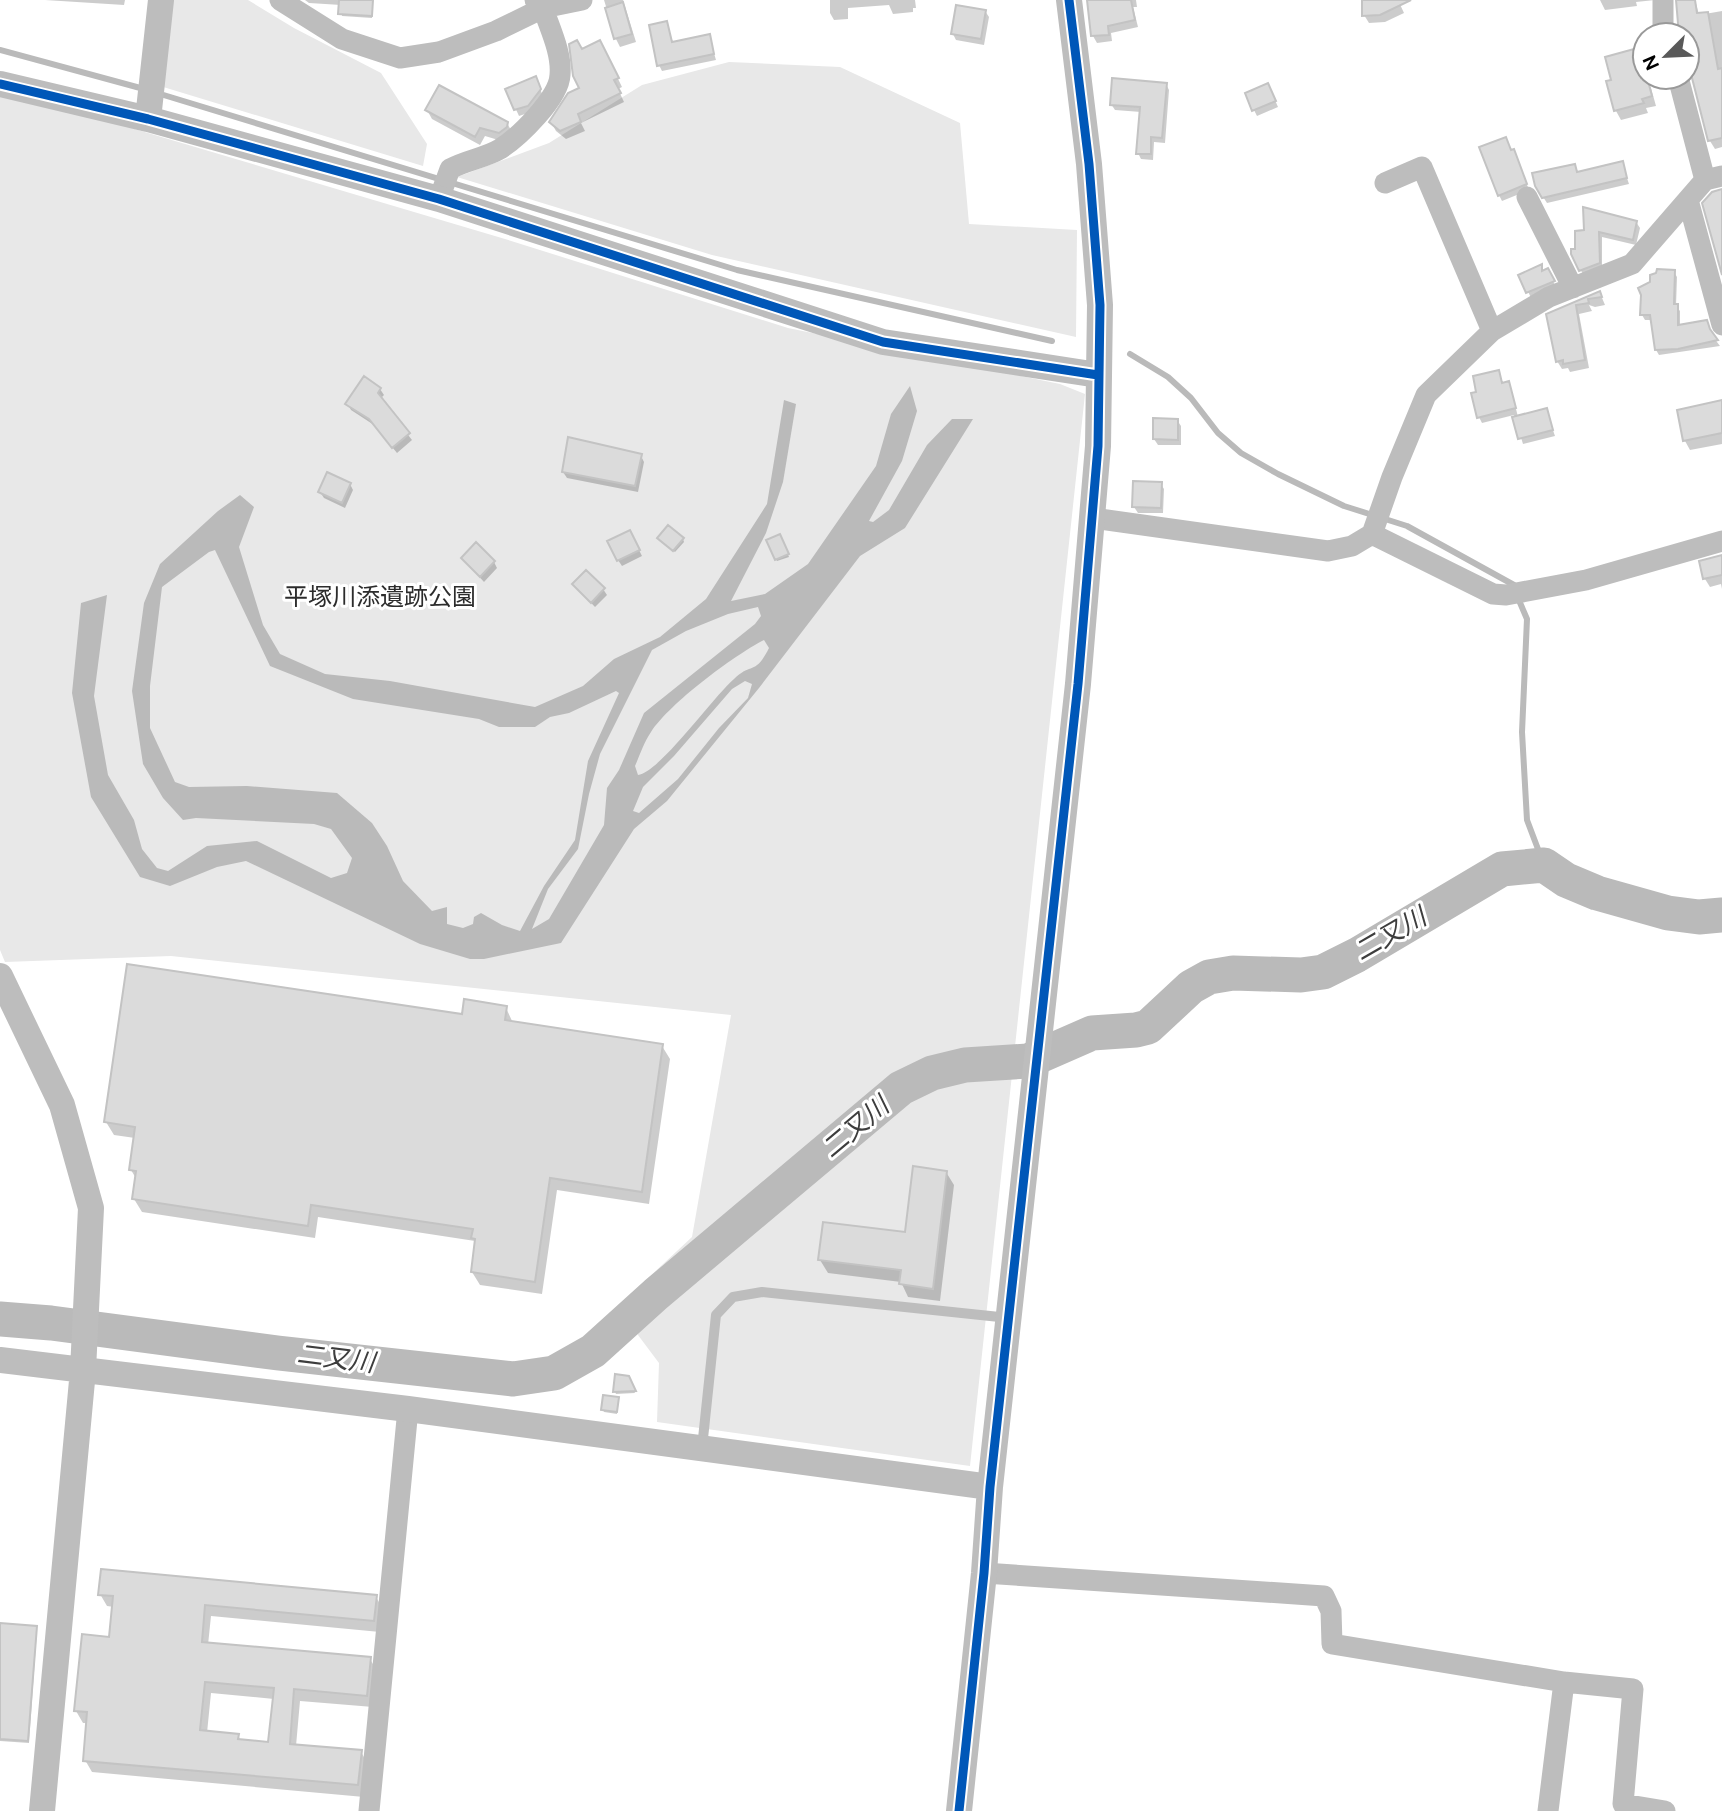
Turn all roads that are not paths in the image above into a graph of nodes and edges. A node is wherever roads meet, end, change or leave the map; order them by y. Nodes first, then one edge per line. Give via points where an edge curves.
1 (162, 0) edge
2 (280, 0) edge
3 (582, 0) edge
4 (1069, 0) edge
5 (1663, 0) edge
6 (539, 4) edge
7 (1663, 21) edge
8 (0, 84) edge
9 (1683, 91) edge
10 (150, 110) junction
11 (1714, 178) edge
12 (1385, 183) dead end
13 (1527, 197) dead end
14 (439, 199) junction
15 (1688, 200) junction
16 (1573, 288) junction
17 (1722, 325) edge
18 (1492, 331) junction
19 (1098, 375) junction
20 (1093, 518) junction
21 (1372, 534) junction
22 (1722, 541) edge
23 (0, 976) edge
24 (1009, 1318) junction
25 (0, 1360) edge
26 (82, 1370) junction
27 (408, 1409) junction
28 (702, 1448) junction
29 (990, 1487) junction
30 (984, 1573) junction
31 (1564, 1682) junction
32 (42, 1811) edge
33 (369, 1811) edge
34 (959, 1811) edge
35 (1548, 1811) edge
36 (1665, 1811) edge

1 - 10 street
2 - 6 street via 342,39 400,58 439,52 496,31
3 - 6 street
4 - 19 street via 1100,305
5 - 7 street
6 - 14 street via 556,47 561,74 558,85 524,130 498,150 450,169
8 - 10 street
9 - 11 street
10 - 14 street
11 - 15 street
12 - 18 street via 1422,167
13 - 16 street
14 - 19 street via 883,342
15 - 16 street via 1632,264
15 - 17 street
16 - 18 street
18 - 21 street via 1426,395
19 - 20 street
20 - 21 street via 1328,551
20 - 24 street
21 - 22 street via 1493,594 1506,596 1586,580
23 - 26 street via 62,1105 91,1208
24 - 28 lane via 762,1292 733,1297 716,1315
24 - 29 street
25 - 26 street
26 - 27 street
26 - 32 street
27 - 28 street
27 - 33 street
28 - 29 street
29 - 30 street
30 - 31 street via 1324,1596 1331,1611 1332,1644
30 - 34 street
31 - 35 street
31 - 36 street via 1633,1689 1623,1804

